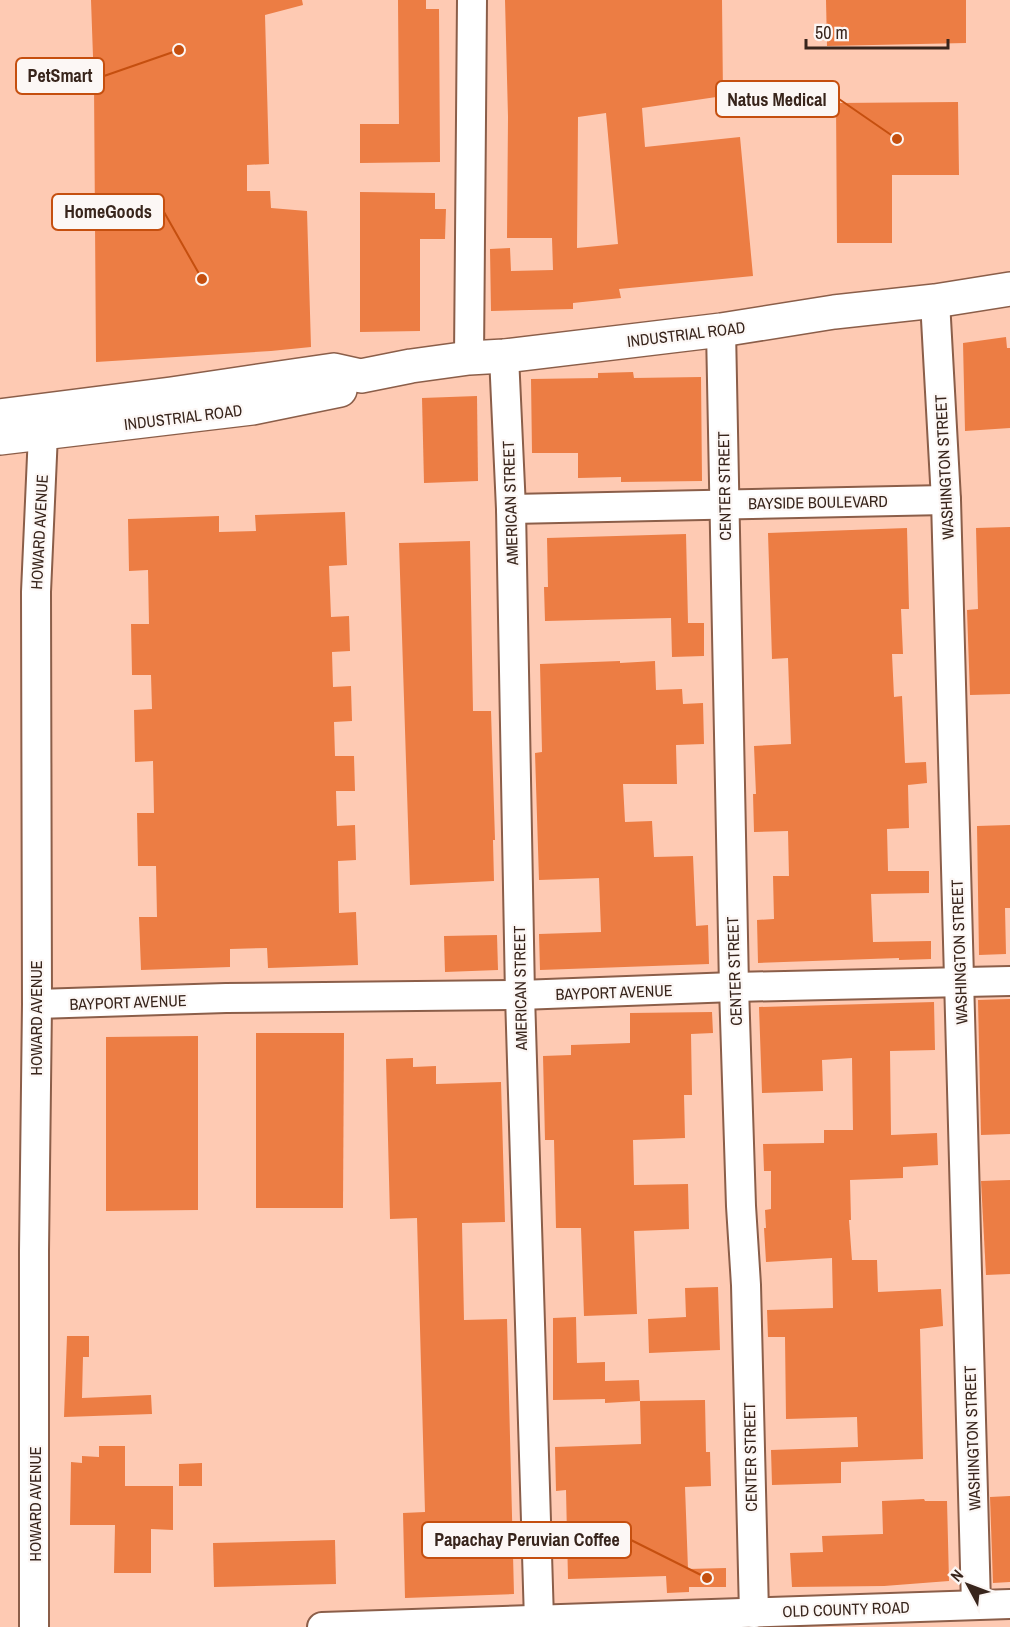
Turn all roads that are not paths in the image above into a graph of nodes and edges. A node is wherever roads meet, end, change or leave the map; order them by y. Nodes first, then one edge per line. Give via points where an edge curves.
1 (472, 0) edge
2 (1010, 289) edge
3 (935, 301) junction
4 (722, 330) junction
5 (504, 356) junction
6 (469, 358) junction
7 (0, 416) edge
8 (44, 422) junction
9 (0, 438) edge
10 (946, 500) junction
11 (724, 504) junction
12 (510, 509) junction
13 (1010, 981) edge
14 (960, 982) junction
15 (734, 987) junction
16 (520, 995) junction
17 (37, 1004) junction
18 (976, 1604) junction
19 (1010, 1604) edge
20 (754, 1613) junction
21 (539, 1620) junction
22 (34, 1627) edge
23 (322, 1627) edge

1 - 6 street
2 - 3 main road, INDUSTRIAL ROAD
3 - 4 main road, INDUSTRIAL ROAD
3 - 10 street, WASHINGTON STREET
4 - 5 main road, INDUSTRIAL ROAD
4 - 11 street, CENTER STREET
5 - 6 main road, INDUSTRIAL ROAD
5 - 12 street, AMERICAN STREET
6 - 8 main road, INDUSTRIAL ROAD via 361,376 345,389 252,408
7 - 8 main road, INDUSTRIAL ROAD
8 - 9 main road, INDUSTRIAL ROAD
8 - 17 street, HOWARD AVENUE via 36,592
10 - 11 street, BAYSIDE BOULEVARD
10 - 14 street, WASHINGTON STREET
11 - 12 street, BAYSIDE BOULEVARD
11 - 15 street, CENTER STREET
12 - 16 street, AMERICAN STREET
13 - 14 street, BAYPORT AVENUE
14 - 15 street, BAYPORT AVENUE
14 - 18 street, WASHINGTON STREET
15 - 16 street, BAYPORT AVENUE
15 - 20 street, CENTER STREET
16 - 17 street, BAYPORT AVENUE
16 - 21 street, AMERICAN STREET
17 - 22 street, HOWARD AVENUE
18 - 19 street, OLD COUNTY ROAD
18 - 20 street, OLD COUNTY ROAD
20 - 21 street, OLD COUNTY ROAD
21 - 23 street, OLD COUNTY ROAD

